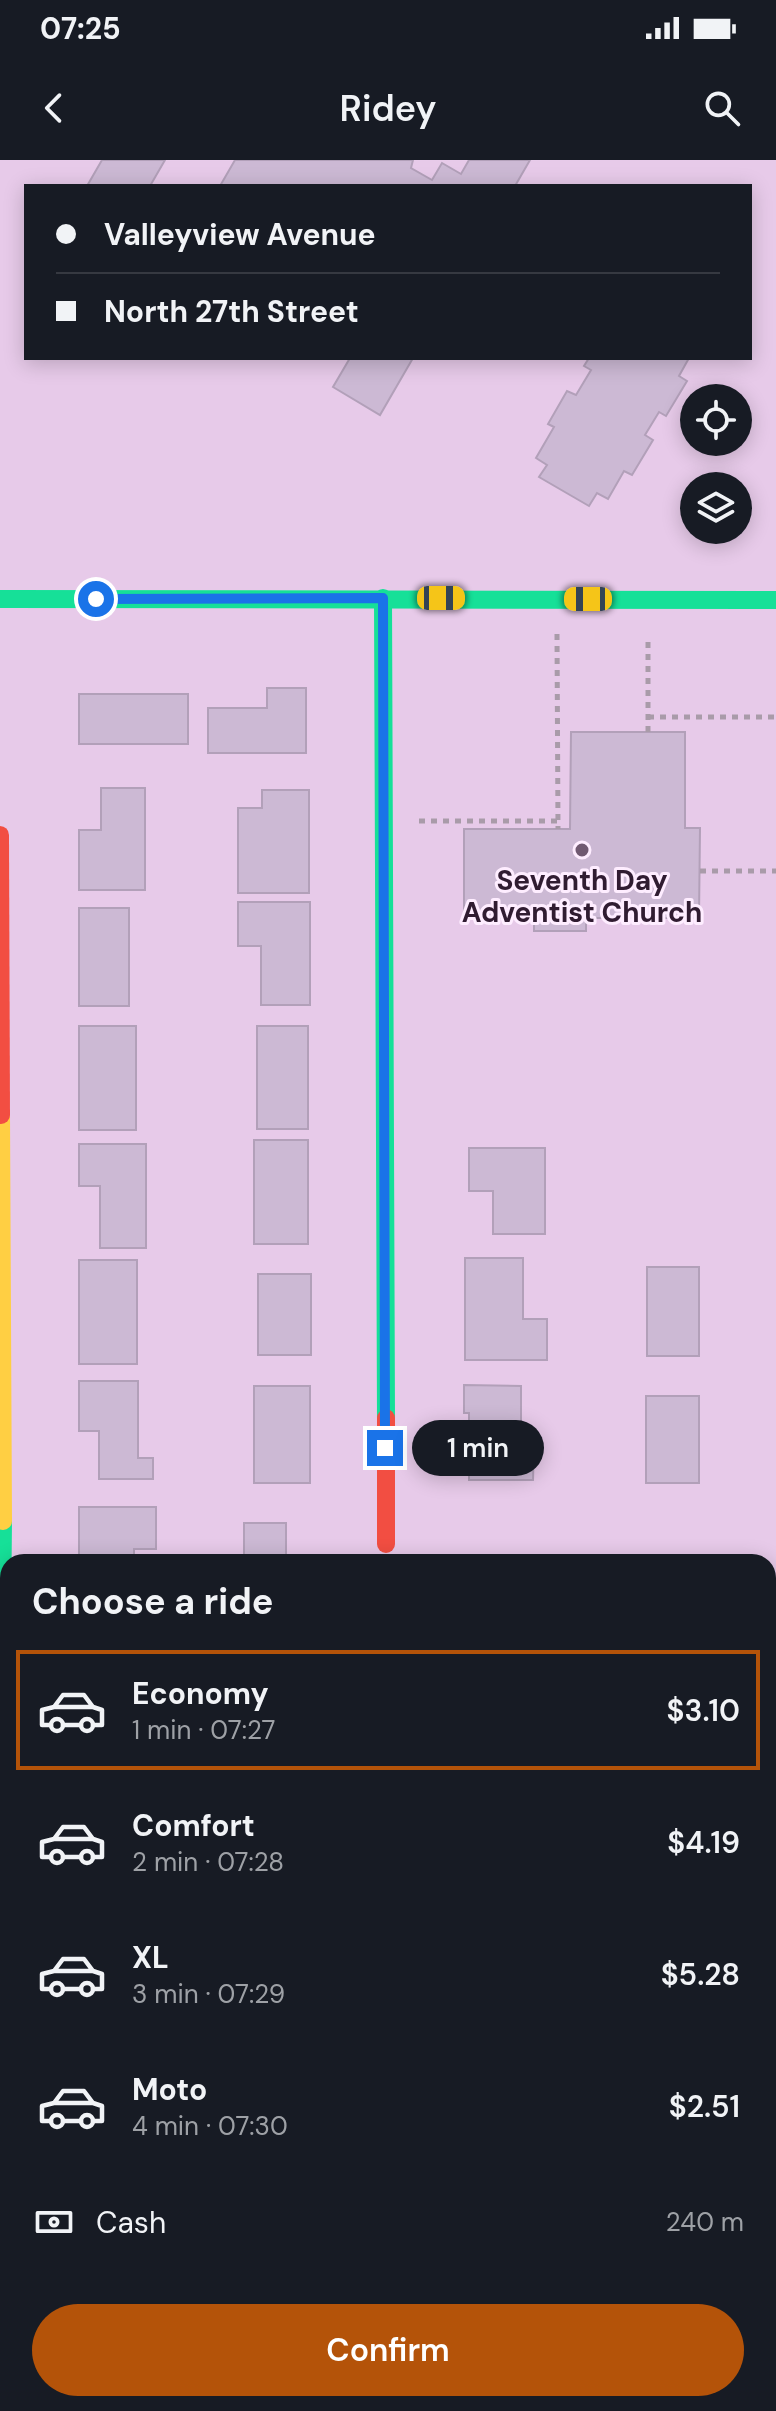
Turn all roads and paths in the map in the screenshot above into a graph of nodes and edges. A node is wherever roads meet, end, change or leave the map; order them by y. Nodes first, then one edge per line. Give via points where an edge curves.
1 (383, 598) junction
2 (0, 599) edge
3 (557, 599) junction
4 (649, 600) junction
5 (776, 600) edge
6 (648, 717) junction
7 (776, 717) edge
8 (648, 732) dead end
9 (384, 821) junction
10 (558, 821) junction
11 (558, 829) dead end
12 (0, 835) edge
13 (700, 871) dead end
14 (776, 871) edge
15 (386, 1544) dead end
16 (2, 1554) edge

1 - 2 street
1 - 3 street
1 - 9 street
3 - 4 street
3 - 10 path
4 - 5 street
4 - 6 path
6 - 7 path
6 - 8 path
9 - 10 path
9 - 15 street
10 - 11 path
12 - 16 street
13 - 14 path

